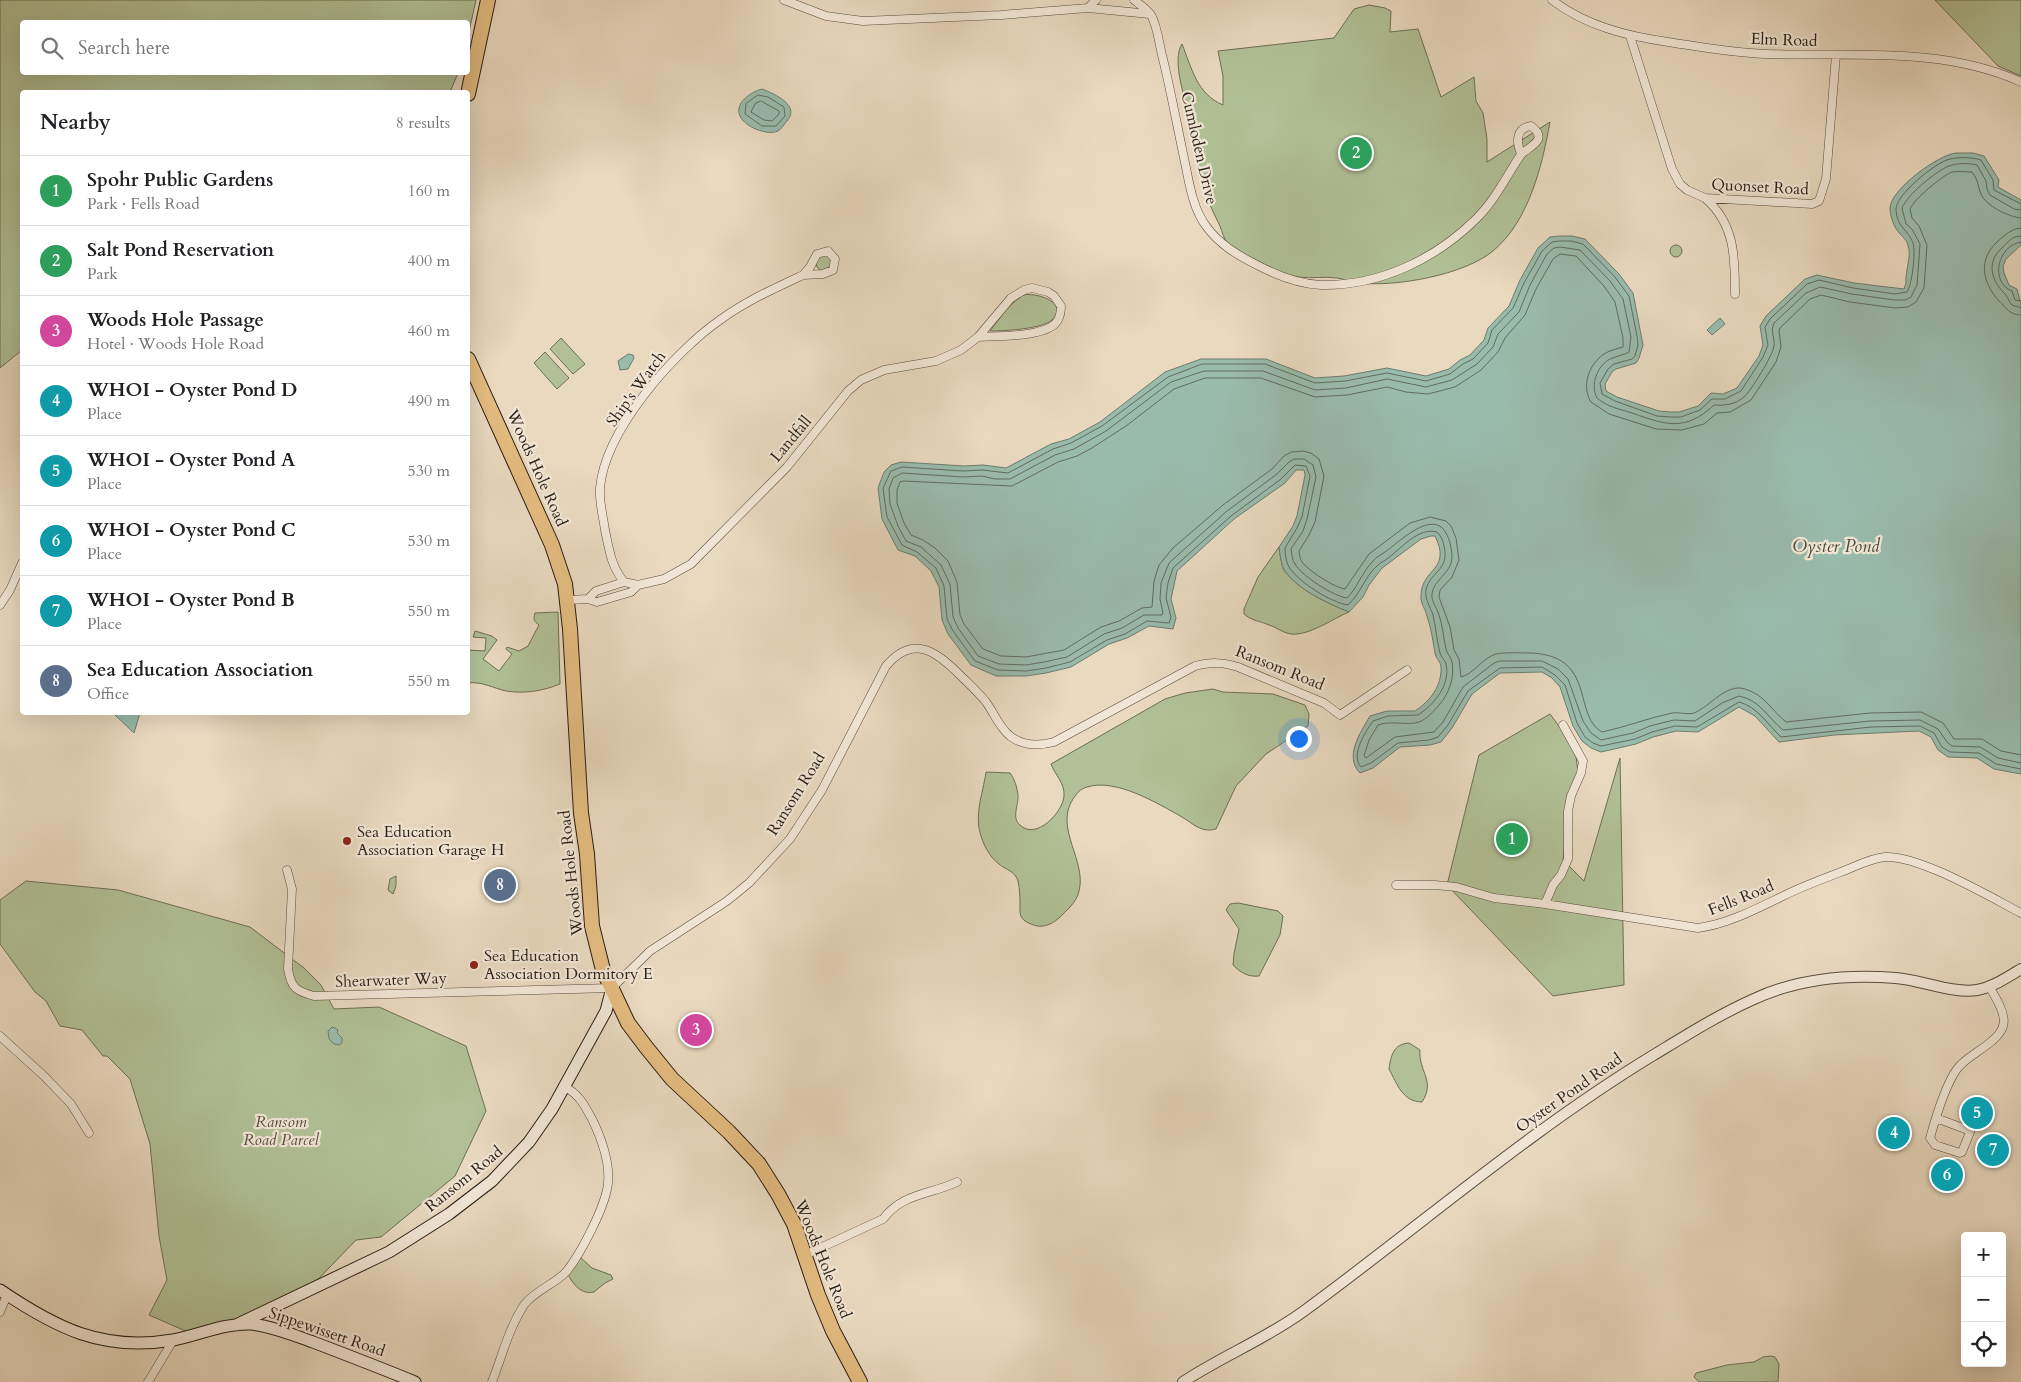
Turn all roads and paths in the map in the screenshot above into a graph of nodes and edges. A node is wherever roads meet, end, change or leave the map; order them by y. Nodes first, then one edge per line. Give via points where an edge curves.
1 (488, 0) edge
2 (784, 0) edge
3 (1096, 0) edge
4 (1134, 0) edge
5 (1552, 0) edge
6 (1088, 8) junction
7 (1150, 14) junction
8 (1630, 36) junction
9 (1836, 55) junction
10 (2021, 82) edge
11 (469, 90) edge
12 (1521, 153) dead end
13 (1704, 198) junction
14 (804, 274) dead end
15 (1735, 294) dead end
16 (978, 337) junction
17 (470, 363) edge
18 (20, 568) edge
19 (624, 582) junction
20 (638, 585) junction
21 (588, 599) junction
22 (568, 600) junction
23 (0, 605) edge
24 (1407, 670) dead end
25 (1562, 725) dead end
26 (287, 870) dead end
27 (1396, 885) dead end
28 (1545, 904) junction
29 (2021, 913) edge
30 (2021, 969) edge
31 (1989, 986) junction
32 (612, 988) junction
33 (0, 1036) edge
34 (565, 1087) junction
35 (1936, 1118) junction
36 (89, 1133) dead end
37 (957, 1182) dead end
38 (805, 1255) junction
39 (3, 1292) edge
40 (0, 1312) edge
41 (236, 1325) junction
42 (174, 1340) junction
43 (148, 1382) edge
44 (415, 1382) edge
45 (492, 1382) edge
46 (860, 1382) edge
47 (1183, 1382) edge

1 - 11 highway
2 - 6 street via 826,16 863,22
3 - 6 street
4 - 7 street
5 - 8 street, Elm Road via 1575,14
6 - 7 street
7 - 12 street, Cumloden Drive via 1169,82 1193,199 1205,225 1232,252 1282,276 1320,285 1343,284 1381,277 1413,265 1478,217 1504,183
8 - 9 street, Elm Road via 1736,52
8 - 13 street, Quonset Road via 1672,169 1680,184
9 - 10 street, Elm Road via 1902,55 1945,60 1983,68
9 - 13 street, Quonset Road via 1826,179 1819,201 1812,204
13 - 15 street via 1716,208 1728,232 1734,260
14 - 19 street, Ship's Watch via 735,310 690,344 654,383 620,432 604,469 600,488 613,566
16 - 16 street, Landfall via 1049,328 1059,318 1061,306 1048,292 1032,288 1024,290 1006,303
16 - 20 street, Landfall via 942,359 884,370 853,386 794,459 692,564 664,579
17 - 22 highway, Woods Hole Road via 552,545
18 - 23 street
19 - 20 street, Landfall
19 - 21 street, Landfall via 596,591
20 - 21 street, Landfall via 631,592 597,602
21 - 22 street, Landfall
22 - 32 highway, Woods Hole Road via 581,813 592,926 603,970
24 - 32 street, Ransom Road via 1340,715 1324,703 1238,666 1212,662 1186,670 1054,742 1032,745 1006,732 985,700 939,655 920,648 906,650 886,666 822,790 790,839 749,884 650,951
25 - 28 street via 1583,761 1583,767 1568,811 1568,859
26 - 32 street, Shearwater Way via 292,889 288,969 290,982 299,992 314,996
27 - 28 street, Fells Road via 1456,887 1494,898
28 - 29 street, Fells Road via 1698,928 1741,916 1862,863 1892,857 1918,863
30 - 31 street, Oyster Pond Road
31 - 35 street via 2003,1012 2002,1029 1992,1042 1968,1058 1956,1071
31 - 47 street, Oyster Pond Road via 1961,990 1908,980 1861,977 1800,984 1741,1005 1685,1035 1572,1107 1289,1322
32 - 34 main road, Ransom Road via 606,1011
32 - 38 highway, Woods Hole Road via 628,1022 672,1079 759,1164 794,1224
33 - 36 street via 71,1104
34 - 41 main road, Ransom Road via 522,1151 492,1181 449,1214 389,1252
34 - 45 street via 582,1100 599,1134 608,1184 584,1244 567,1271 525,1303 513,1325
35 - 35 street via 1970,1132 1960,1154 1932,1144 1930,1138
37 - 38 street via 913,1196 891,1208 882,1219
38 - 46 highway, Woods Hole Road via 833,1331
39 - 40 street
39 - 42 main road, Sippewissett Road via 50,1321 87,1337 127,1342
41 - 42 main road, Sippewissett Road
41 - 44 main road, Sippewissett Road via 261,1326 284,1332
42 - 43 street

